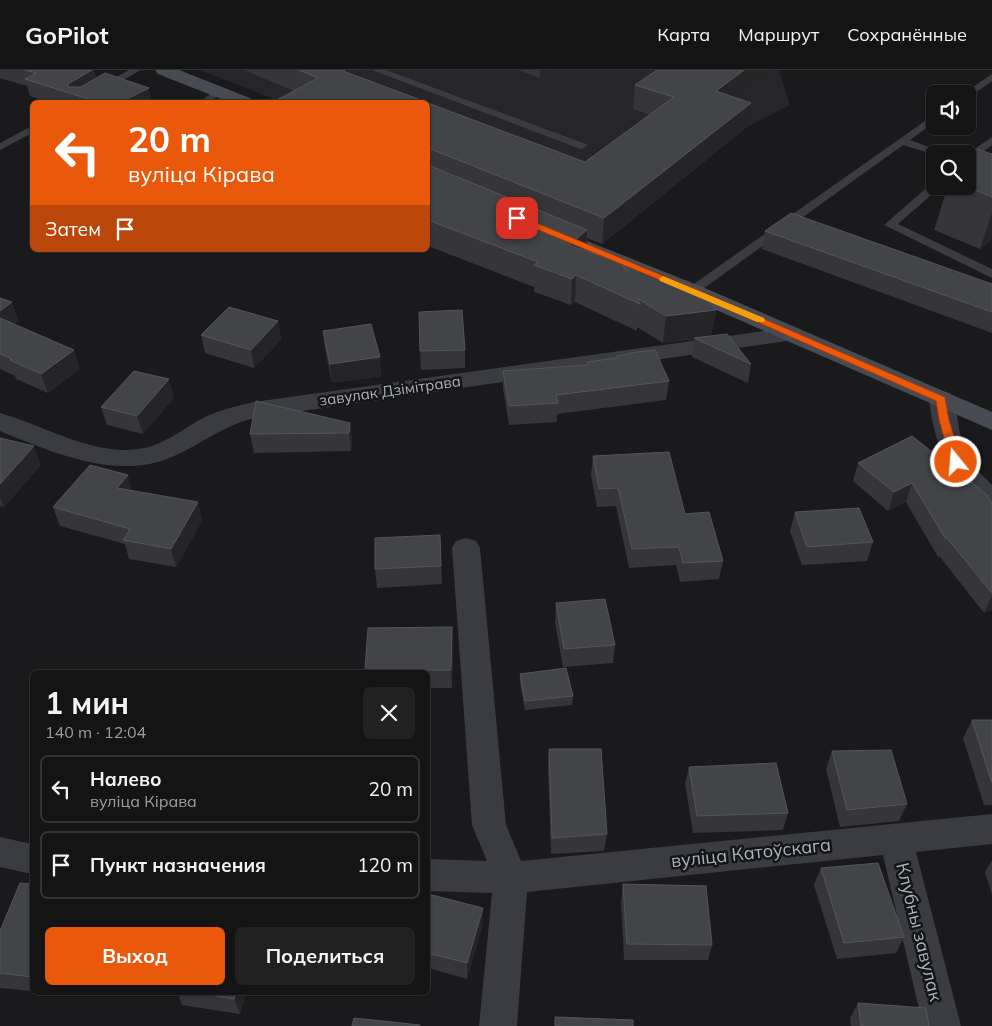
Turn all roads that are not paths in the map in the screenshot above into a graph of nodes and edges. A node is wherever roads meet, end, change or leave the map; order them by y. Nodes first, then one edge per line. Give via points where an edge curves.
1 (136, 70) edge
2 (164, 70) edge
3 (377, 70) edge
4 (992, 77) edge
5 (976, 88) edge
6 (211, 97) edge
7 (82, 100) edge
8 (231, 100) edge
9 (926, 124) edge
10 (30, 130) edge
11 (992, 140) edge
12 (902, 141) junction
13 (582, 146) dead end
14 (0, 147) edge
15 (926, 149) edge
16 (976, 152) edge
17 (926, 194) edge
18 (529, 223) edge
19 (992, 274) edge
20 (692, 290) junction
21 (792, 334) junction
22 (941, 399) junction
23 (0, 422) edge
24 (992, 422) edge
25 (992, 502) edge
26 (466, 548) dead end
27 (992, 829) edge
28 (896, 838) junction
29 (0, 852) edge
30 (30, 859) edge
31 (430, 875) edge
32 (511, 878) junction
33 (498, 1026) edge
34 (942, 1026) edge

1 - 7 lane
2 - 6 main road
3 - 13 lane
4 - 5 lane
6 - 8 main road
9 - 12 lane
10 - 14 lane
11 - 16 lane
12 - 15 lane
12 - 20 lane
17 - 19 lane via 890,225
18 - 20 main road
20 - 21 main road
21 - 22 main road
21 - 23 street, завулак Дзімітрава via 254,410 221,419 156,454 137,457 86,452
22 - 24 main road
22 - 25 street via 956,462
26 - 32 street via 489,825
27 - 28 street, вуліца Катоўскага
28 - 32 street, вуліца Катоўскага
28 - 34 street, Клубны завулак
29 - 30 street
31 - 32 street, вуліца Катоўскага
32 - 33 street

